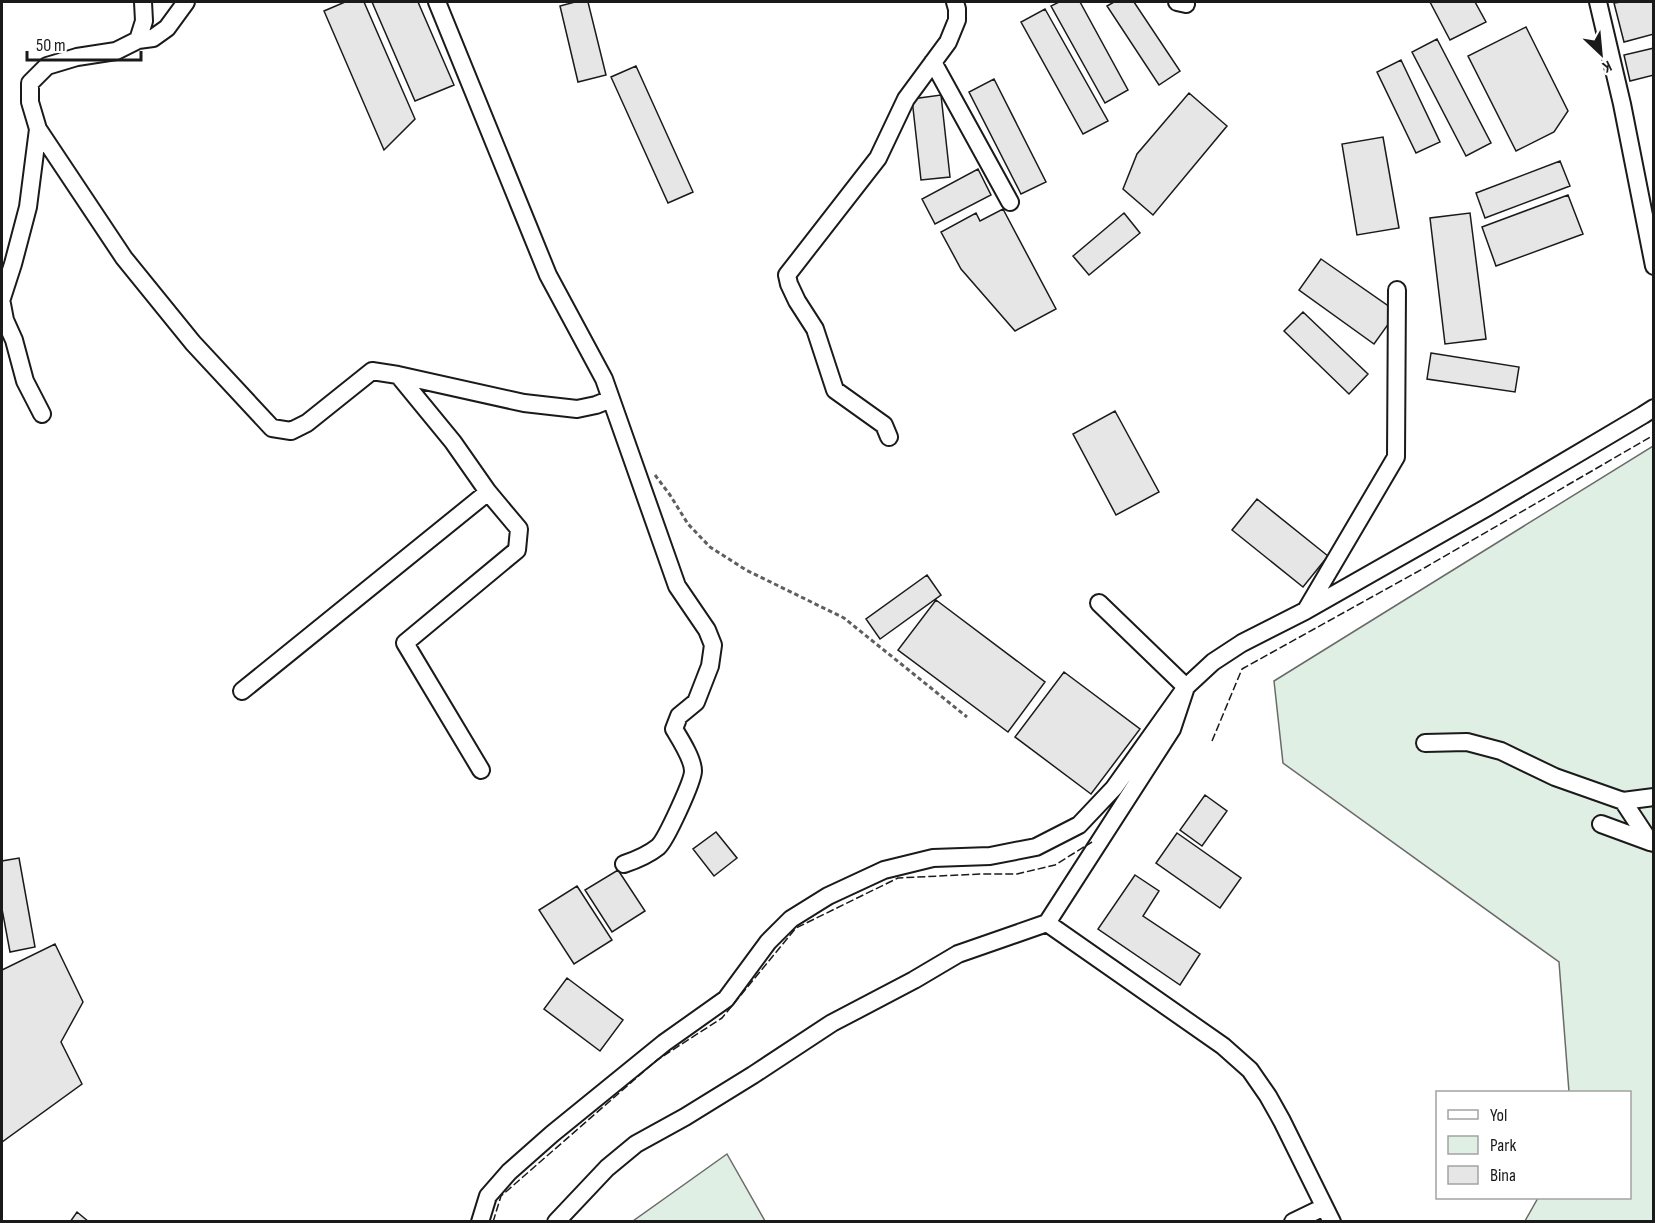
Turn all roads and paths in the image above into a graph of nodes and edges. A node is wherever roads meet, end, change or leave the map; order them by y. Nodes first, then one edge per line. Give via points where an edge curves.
1 (143, 2) edge
2 (186, 2) edge
3 (437, 2) edge
4 (1598, 2) edge
5 (959, 4) edge
6 (138, 40) junction
7 (933, 62) junction
8 (38, 129) junction
9 (1010, 202) dead end
10 (1653, 266) edge
11 (1397, 290) dead end
12 (2, 298) edge
13 (2, 304) edge
14 (398, 375) junction
15 (611, 399) junction
16 (1653, 408) edge
17 (42, 414) dead end
18 (890, 437) dead end
19 (650, 468) dead end
20 (488, 492) junction
21 (1099, 603) dead end
22 (1305, 611) junction
23 (1186, 687) junction
24 (242, 691) dead end
25 (967, 717) dead end
26 (1425, 743) dead end
27 (481, 770) dead end
28 (1653, 797) edge
29 (1623, 801) junction
30 (1601, 824) dead end
31 (1652, 842) edge
32 (624, 864) dead end
33 (1047, 923) junction
34 (1328, 1214) edge
35 (480, 1221) edge
36 (556, 1221) edge
37 (1293, 1221) edge

1 - 6 street via 144,21
2 - 6 street via 167,28 153,38
3 - 15 street via 548,275
4 - 10 street
5 - 7 street via 948,42
6 - 8 street via 116,51 47,66 30,83 30,102
7 - 9 street
7 - 18 street via 906,99 878,158 788,275 789,284 815,329 835,390 884,425
8 - 12 street via 28,207
8 - 14 street via 124,258 193,343 272,428 291,431 299,427 372,372
11 - 22 street via 1396,457
13 - 17 street via 25,381
14 - 15 street via 524,403 577,409
14 - 20 street
15 - 32 street via 677,586 713,645 710,666 696,702 679,716 674,729 693,772 672,826 659,846
16 - 22 street
19 - 25 path via 688,524 710,547 746,570 844,618
20 - 24 street
20 - 27 street via 519,529 517,550 405,644
21 - 23 street
22 - 23 street via 1242,643
23 - 33 street via 1172,729
23 - 35 street via 1114,788 1079,825 1036,847 990,856 933,858 884,870 828,896 791,919 768,942 726,999 664,1043 509,1172 489,1196
26 - 29 street via 1467,742 1501,751 1555,777
28 - 29 street
29 - 31 street
30 - 31 street
33 - 34 street via 1223,1046 1250,1070 1282,1121
33 - 36 street via 958,954 832,1023 636,1144
34 - 37 street

